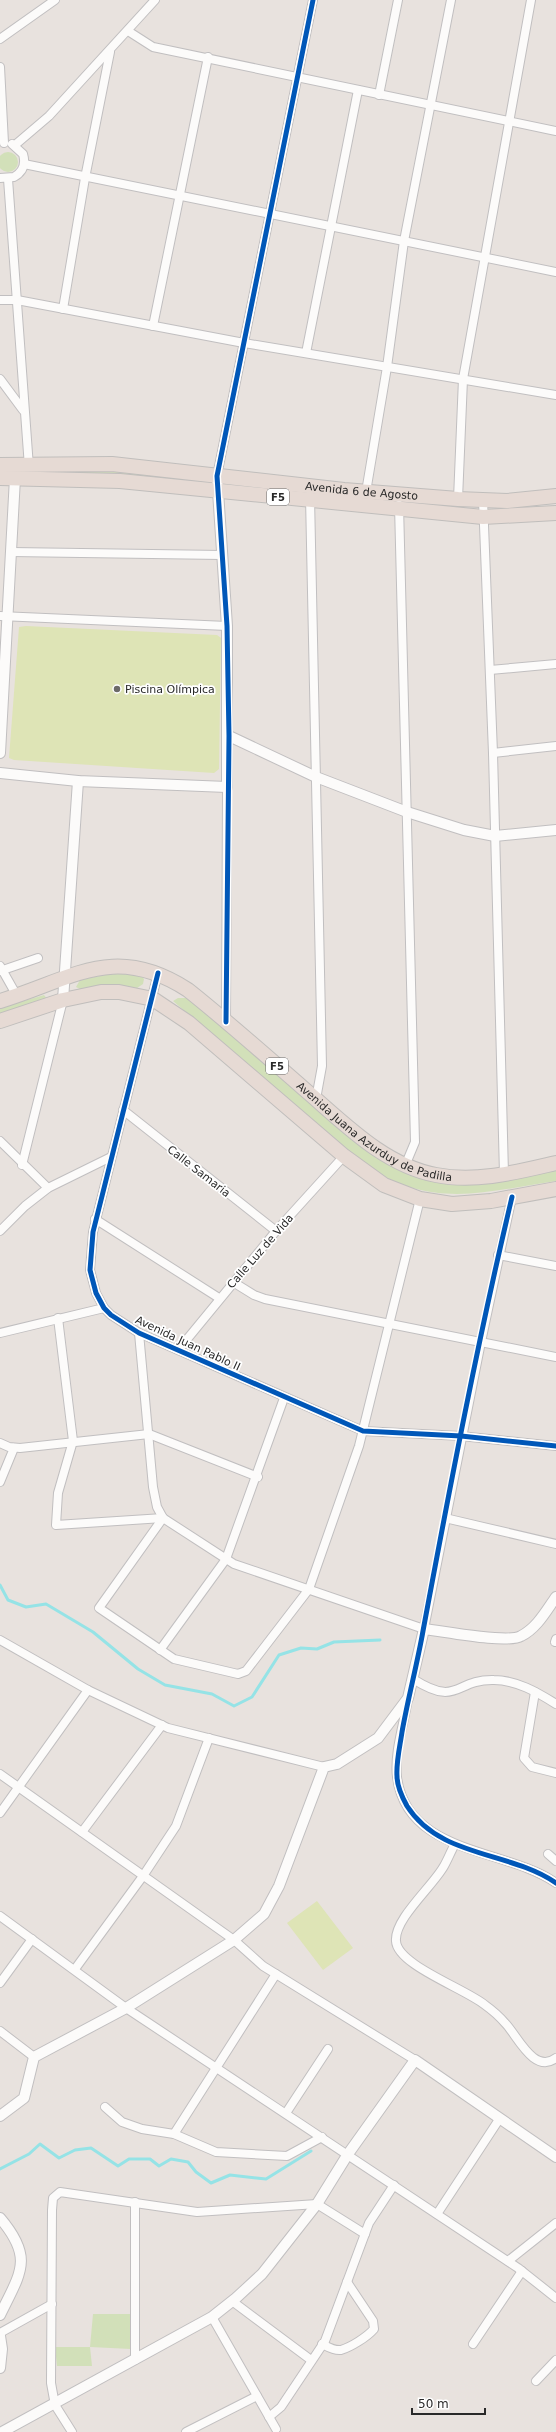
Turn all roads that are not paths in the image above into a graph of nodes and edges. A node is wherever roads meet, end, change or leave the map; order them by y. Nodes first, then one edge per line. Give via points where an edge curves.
1 (55, 0) edge
2 (155, 0) edge
3 (312, 0) edge
4 (398, 0) edge
5 (451, 0) edge
6 (531, 0) edge
7 (128, 31) junction
8 (0, 39) edge
9 (110, 52) junction
10 (208, 57) junction
11 (0, 67) edge
12 (297, 78) junction
13 (358, 90) junction
14 (380, 95) junction
15 (432, 105) junction
16 (510, 121) junction
17 (556, 130) edge
18 (2, 144) edge
19 (15, 145) junction
20 (24, 164) junction
21 (4, 178) edge
22 (85, 178) junction
23 (180, 196) junction
24 (270, 214) junction
25 (330, 226) junction
26 (404, 241) junction
27 (484, 257) junction
28 (556, 272) edge
29 (0, 300) edge
30 (16, 300) junction
31 (63, 308) junction
32 (153, 326) junction
33 (244, 343) junction
34 (306, 353) junction
35 (387, 367) junction
36 (0, 379) edge
37 (463, 379) junction
38 (556, 394) edge
39 (24, 411) junction
40 (0, 465) edge
41 (29, 471) junction
42 (217, 476) junction
43 (0, 478) edge
44 (15, 478) junction
45 (218, 491) junction
46 (366, 492) junction
47 (310, 493) junction
48 (398, 494) junction
49 (556, 496) edge
50 (458, 499) junction
51 (483, 500) junction
52 (399, 509) junction
53 (556, 513) edge
54 (483, 517) junction
55 (11, 552) junction
56 (222, 555) junction
57 (4, 616) edge
58 (227, 626) junction
59 (556, 664) edge
60 (490, 670) junction
61 (229, 736) junction
62 (556, 746) edge
63 (0, 753) edge
64 (493, 753) junction
65 (0, 773) edge
66 (316, 777) junction
67 (78, 780) junction
68 (227, 787) junction
69 (407, 812) junction
70 (556, 830) edge
71 (495, 836) junction
72 (38, 958) dead end
73 (1, 969) edge
74 (158, 973) junction
75 (64, 978) junction
76 (17, 996) junction
77 (153, 999) junction
78 (63, 1000) junction
79 (0, 1001) edge
80 (0, 1021) edge
81 (226, 1022) junction
82 (316, 1099) junction
83 (123, 1110) junction
84 (0, 1141) edge
85 (344, 1156) junction
86 (111, 1158) junction
87 (556, 1163) edge
88 (22, 1165) junction
89 (405, 1166) junction
90 (504, 1174) junction
91 (48, 1188) junction
92 (556, 1189) edge
93 (512, 1197) junction
94 (420, 1199) junction
95 (96, 1219) junction
96 (0, 1231) edge
97 (276, 1232) junction
98 (498, 1255) junction
99 (556, 1266) edge
100 (233, 1282) junction
101 (220, 1298) junction
102 (104, 1308) junction
103 (58, 1318) junction
104 (387, 1323) junction
105 (0, 1333) edge
106 (139, 1333) junction
107 (481, 1342) junction
108 (179, 1349) junction
109 (556, 1357) edge
110 (284, 1398) junction
111 (363, 1431) junction
112 (149, 1434) junction
113 (462, 1436) junction
114 (73, 1441) junction
115 (0, 1443) edge
116 (556, 1446) edge
117 (14, 1448) junction
118 (258, 1477) junction
119 (0, 1482) edge
120 (163, 1518) junction
121 (445, 1518) junction
122 (556, 1544) edge
123 (226, 1559) junction
124 (309, 1589) junction
125 (556, 1597) edge
126 (424, 1629) junction
127 (0, 1640) edge
128 (160, 1650) junction
129 (412, 1680) junction
130 (88, 1690) junction
131 (535, 1692) junction
132 (408, 1698) junction
133 (556, 1704) edge
134 (162, 1725) junction
135 (209, 1738) junction
136 (324, 1767) junction
137 (556, 1773) edge
138 (0, 1774) edge
139 (18, 1787) junction
140 (0, 1813) edge
141 (82, 1832) junction
142 (455, 1844) junction
143 (548, 1854) dead end
144 (556, 1861) edge
145 (143, 1876) junction
146 (556, 1883) edge
147 (0, 1916) edge
148 (32, 1939) junction
149 (234, 1940) junction
150 (75, 1969) junction
151 (276, 1974) junction
152 (0, 1983) edge
153 (126, 2008) junction
154 (0, 2032) edge
155 (328, 2049) dead end
156 (34, 2057) junction
157 (556, 2058) edge
158 (415, 2060) junction
159 (217, 2068) junction
160 (105, 2107) dead end
161 (286, 2114) junction
162 (0, 2116) edge
163 (500, 2118) junction
164 (174, 2134) junction
165 (322, 2137) junction
166 (348, 2154) junction
167 (556, 2157) edge
168 (394, 2185) junction
169 (135, 2202) junction
170 (317, 2204) junction
171 (437, 2214) junction
172 (0, 2218) edge
173 (556, 2223) edge
174 (365, 2234) junction
175 (508, 2261) junction
176 (522, 2271) junction
177 (347, 2282) junction
178 (556, 2298) edge
179 (232, 2301) junction
180 (52, 2304) junction
181 (0, 2315) edge
182 (212, 2317) junction
183 (0, 2334) edge
184 (322, 2344) junction
185 (473, 2344) dead end
186 (135, 2360) junction
187 (311, 2360) junction
188 (556, 2360) edge
189 (0, 2368) edge
190 (536, 2381) dead end
191 (257, 2396) junction
192 (54, 2405) junction
193 (269, 2417) junction
194 (276, 2429) dead end
195 (2, 2432) edge
196 (72, 2432) edge
197 (186, 2432) edge

1 - 8 street
2 - 7 street
3 - 12 street
4 - 14 street
5 - 15 street
6 - 16 street
7 - 9 street
7 - 10 street via 153,48
9 - 19 street via 49,116
9 - 22 street
10 - 12 street
10 - 23 street
11 - 18 street
12 - 13 street
12 - 24 street
13 - 14 street
13 - 25 street
14 - 15 street
15 - 16 street
15 - 26 street
16 - 17 street
16 - 27 street
18 - 19 street
19 - 20 street via 23,154
20 - 21 street via 18,174
20 - 22 street
21 - 30 street
22 - 23 street
22 - 31 street
23 - 24 street
23 - 32 street
24 - 25 street
24 - 33 street
25 - 26 street
25 - 34 street
26 - 27 street
26 - 35 street
27 - 28 street
27 - 37 street
29 - 30 street
30 - 31 street
30 - 39 street
31 - 32 street
32 - 33 street
33 - 34 street
33 - 42 street
34 - 35 street
35 - 37 street
35 - 46 street
36 - 39 street
37 - 38 street
37 - 50 street
39 - 41 street
40 - 41 highway, Avenida 6 de Agosto / F5
41 - 42 highway, Avenida 6 de Agosto / F5 via 112,464
41 - 44 highway, Avenida 6 de Agosto / F5
41 - 45 highway, Avenida 6 de Agosto / F5
42 - 45 street
42 - 47 highway, Avenida 6 de Agosto / F5
43 - 44 highway, Avenida 6 de Agosto / F5
44 - 55 street
45 - 47 highway, Avenida 6 de Agosto / F5
45 - 56 street
46 - 47 highway, Avenida 6 de Agosto / F5
46 - 48 highway, Avenida 6 de Agosto / F5
47 - 52 highway, Avenida 6 de Agosto / F5
47 - 66 street
48 - 50 highway, Avenida 6 de Agosto / F5
48 - 52 street
49 - 51 highway, Avenida 6 de Agosto / F5 via 506,501
50 - 51 highway, Avenida 6 de Agosto / F5
51 - 54 street
52 - 54 highway, Avenida 6 de Agosto / F5
52 - 69 street
53 - 54 highway, Avenida 6 de Agosto / F5
54 - 60 street
55 - 56 street
55 - 57 street
56 - 58 street
57 - 58 street
57 - 63 street
58 - 61 street
59 - 60 street
60 - 64 street
61 - 66 street
61 - 68 street
62 - 64 street
64 - 71 street
65 - 67 street
66 - 69 street
66 - 82 street via 322,1066
67 - 68 street
67 - 75 street
68 - 81 street
69 - 71 street via 464,830
69 - 89 street via 415,1142
70 - 71 street
71 - 90 street
72 - 73 street
73 - 76 street
74 - 75 highway, Avenida Juana Azurduy de Padilla / F5 via 124,965 95,969
74 - 77 street, Avenida Juan Pablo II
74 - 81 highway, Avenida Juana Azurduy de Padilla / F5 via 188,990
75 - 76 highway, Avenida Juana Azurduy de Padilla / F5
75 - 78 street
76 - 79 highway, Avenida Juana Azurduy de Padilla / F5
77 - 78 highway, F5 via 125,993 101,992
77 - 83 street, Avenida Juan Pablo II
77 - 85 highway, F5 via 189,1023
78 - 80 highway, F5
78 - 88 street
81 - 82 highway, Avenida Juana Azurduy de Padilla / F5
82 - 89 highway, Avenida Juana Azurduy de Padilla / F5 via 370,1145
83 - 86 street, Avenida Juan Pablo II
83 - 97 street, Calle Samaria
84 - 88 street
85 - 94 highway, F5 via 384,1185
85 - 97 street, Calle Luz de Vida
86 - 91 street
86 - 95 street, Avenida Juan Pablo II
87 - 90 highway, Avenida Juana Azurduy de Padilla / F5
88 - 91 street
89 - 90 highway, Avenida Juana Azurduy de Padilla / F5 via 450,1177
91 - 96 street
92 - 93 highway, F5
93 - 94 highway, F5 via 452,1204
93 - 98 street
94 - 104 street
95 - 101 street
95 - 102 street, Avenida Juan Pablo II via 90,1270 96,1293
97 - 100 street, Calle Luz de Vida
98 - 99 street
98 - 107 street
100 - 101 street, Calle Luz de Vida
100 - 104 street via 266,1299
101 - 108 street, Calle Luz de Vida
102 - 103 street
102 - 106 street, Avenida Juan Pablo II
103 - 105 street
103 - 114 street
104 - 107 street
104 - 111 street
106 - 108 street, Avenida Juan Pablo II
106 - 112 street
107 - 109 street
107 - 113 street
108 - 110 street, Avenida Juan Pablo II
110 - 111 street, Avenida Juan Pablo II
110 - 118 street
111 - 113 street, Avenida Juan Pablo II
111 - 124 street
112 - 114 street
112 - 118 street
112 - 120 street via 157,1507
113 - 116 street, Avenida Juan Pablo II
113 - 121 street
114 - 117 street
114 - 120 street via 58,1493 56,1525
115 - 117 street
117 - 119 street
118 - 123 street
120 - 123 street
120 - 128 street via 99,1608
121 - 122 street
121 - 126 street
123 - 124 street
123 - 128 street
124 - 126 street
124 - 128 street via 246,1671 238,1674 188,1664 174,1660
125 - 126 street via 532,1629 516,1639
126 - 129 street
127 - 130 street
129 - 131 street via 433,1691 443,1693 492,1680 505,1681
129 - 132 street
130 - 134 street
130 - 139 street
131 - 133 street
131 - 137 street via 524,1758 532,1767
132 - 136 street via 378,1738 337,1764
132 - 142 street via 398,1768 400,1791 406,1804 426,1828
134 - 135 street
134 - 141 street
135 - 136 street
135 - 145 street via 176,1826
136 - 149 street via 279,1886 264,1914
138 - 139 street
139 - 140 street
139 - 141 street
141 - 145 street
142 - 146 street via 527,1868
142 - 157 street via 444,1866 398,1929 397,1947 406,1959 465,1991 490,2009 506,2023 536,2060 549,2062
143 - 144 street
145 - 149 street
145 - 150 street
147 - 148 street
148 - 150 street
148 - 152 street
149 - 151 street
149 - 153 street
150 - 153 street
151 - 158 street
151 - 159 street
153 - 156 street
153 - 159 street
154 - 156 street
155 - 161 street
156 - 162 street via 24,2098
158 - 163 street
158 - 166 street
159 - 161 street
159 - 164 street
160 - 164 street via 122,2122 142,2129
161 - 165 street
163 - 167 street
163 - 171 street
164 - 165 street via 216,2152 287,2156
165 - 166 street
166 - 168 street
166 - 170 street
168 - 171 street
168 - 174 street via 369,2223
169 - 170 street via 198,2212
169 - 180 street via 60,2192 53,2198
169 - 186 street
170 - 174 street
170 - 179 street via 262,2274
171 - 175 street
172 - 181 street via 15,2235 20,2246 22,2264
173 - 175 street
174 - 177 street
175 - 176 street
176 - 178 street
176 - 185 street
177 - 184 street
177 - 184 street via 373,2321 374,2329 369,2335 340,2350 330,2349
179 - 182 street
179 - 187 street
180 - 183 street
180 - 192 street
182 - 186 street
182 - 191 street
183 - 189 street
184 - 187 street
186 - 192 street
187 - 193 street via 281,2407
188 - 190 street
191 - 193 street
191 - 197 street
192 - 195 street
192 - 196 street
193 - 194 street

